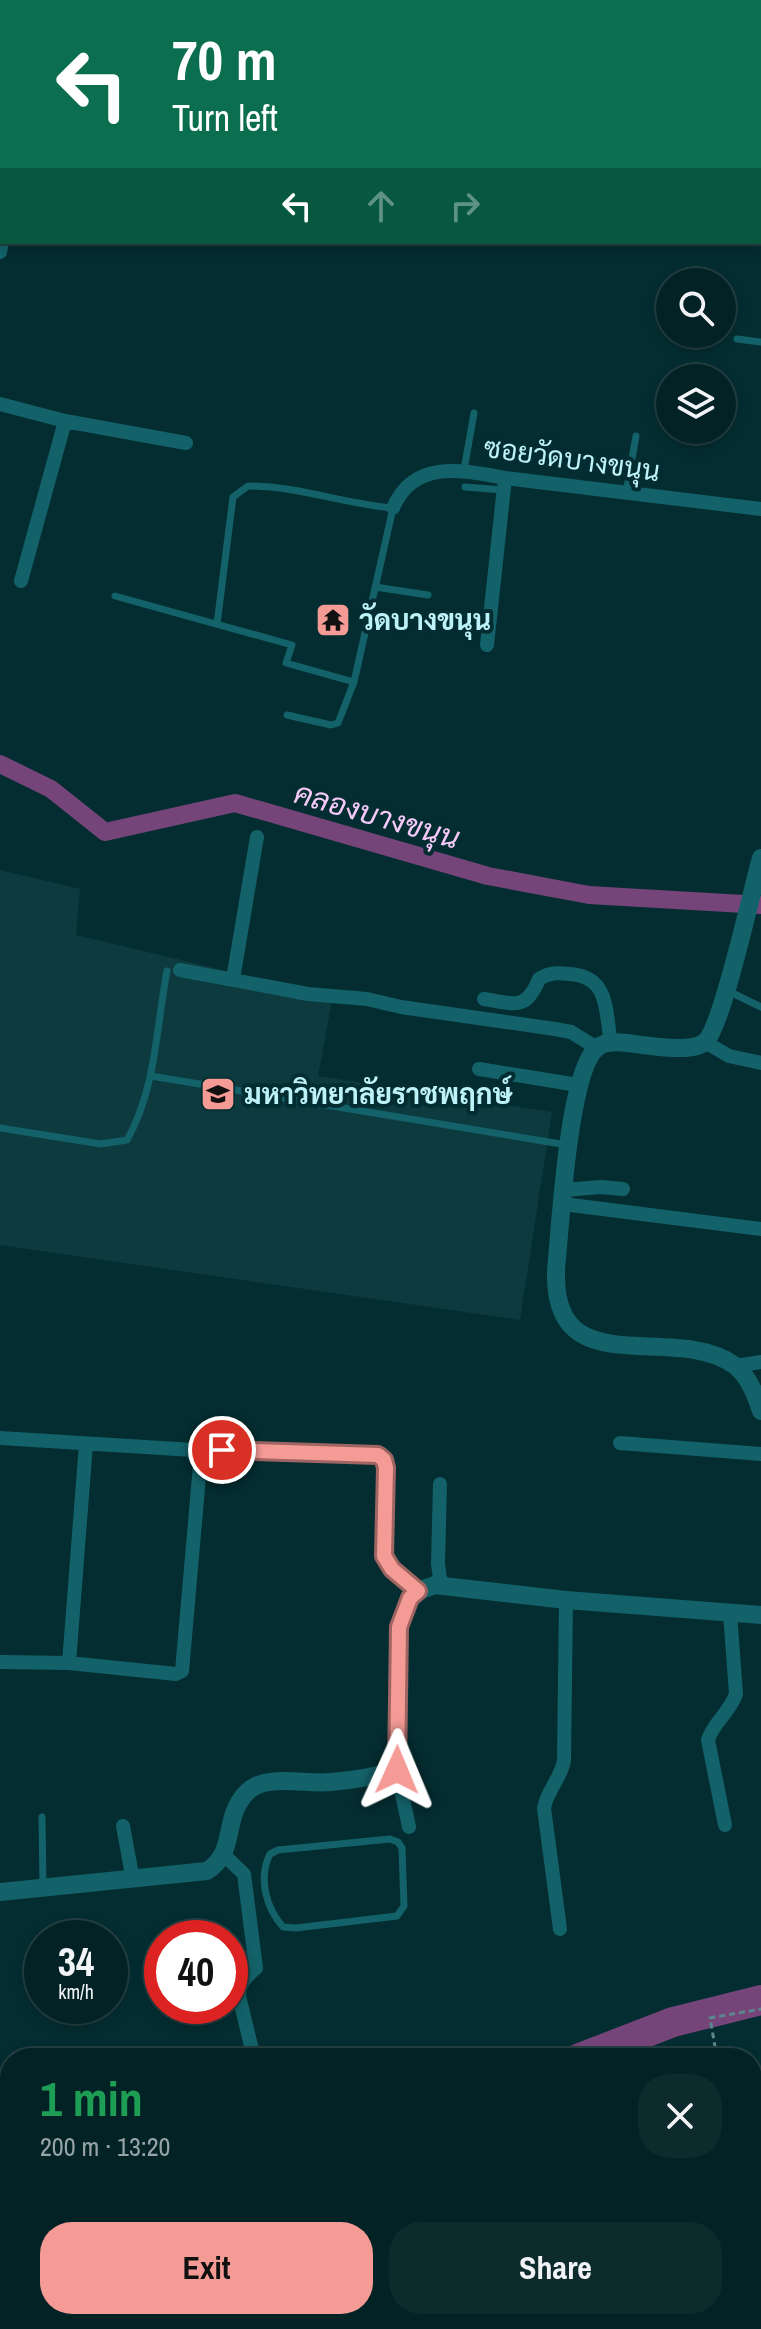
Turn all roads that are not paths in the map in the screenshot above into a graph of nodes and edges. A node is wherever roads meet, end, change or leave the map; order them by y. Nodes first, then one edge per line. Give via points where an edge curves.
1 (737, 339) dead end
2 (761, 342) edge
3 (0, 404) edge
4 (474, 413) dead end
5 (65, 421) junction
6 (636, 436) dead end
7 (186, 443) dead end
8 (464, 470) junction
9 (504, 484) junction
10 (465, 487) dead end
11 (626, 493) junction
12 (393, 508) junction
13 (761, 509) edge
14 (21, 581) dead end
15 (375, 587) junction
16 (428, 595) dead end
17 (115, 596) dead end
18 (217, 624) junction
19 (487, 645) dead end
20 (354, 682) junction
21 (287, 715) dead end
22 (257, 837) dead end
23 (758, 867) edge
24 (173, 971) joint
25 (233, 979) junction
26 (726, 990) junction
27 (484, 999) dead end
28 (761, 1007) edge
29 (705, 1042) junction
30 (604, 1045) junction
31 (761, 1063) edge
32 (479, 1069) dead end
33 (151, 1076) junction
34 (578, 1085) junction
35 (0, 1128) edge
36 (569, 1146) junction
37 (623, 1189) dead end
38 (564, 1197) junction
39 (761, 1229) edge
40 (761, 1362) edge
41 (736, 1366) junction
42 (761, 1411) edge
43 (0, 1438) edge
44 (620, 1443) dead end
45 (86, 1444) junction
46 (193, 1450) junction
47 (222, 1450) junction
48 (761, 1454) edge
49 (200, 1465) junction
50 (440, 1484) dead end
51 (441, 1586) junction
52 (418, 1591) junction
53 (566, 1600) junction
54 (730, 1613) junction
55 (761, 1615) edge
56 (0, 1662) edge
57 (69, 1663) junction
58 (397, 1770) junction
59 (42, 1817) dead end
60 (725, 1825) dead end
61 (123, 1826) dead end
62 (409, 1827) dead end
63 (223, 1854) junction
64 (244, 1874) junction
65 (133, 1880) junction
66 (262, 1882) junction
67 (43, 1888) junction
68 (0, 1892) edge
69 (560, 1929) dead end
70 (252, 2048) edge

1 - 2 lane
3 - 5 street
4 - 8 lane
5 - 7 street
5 - 14 street
6 - 11 lane
8 - 9 street, ซอยวัดบางขนุน
8 - 12 street, ซอยวัดบางขนุน via 414,480
9 - 10 lane
9 - 11 street, ซอยวัดบางขนุน
9 - 19 street
11 - 13 street, ซอยวัดบางขนุน
12 - 15 lane
12 - 18 lane via 291,488 248,486 233,497
15 - 16 lane
15 - 20 lane
17 - 18 lane
18 - 20 lane via 292,645 286,663
20 - 21 lane via 338,723
22 - 25 street
23 - 26 street
24 - 25 street
24 - 33 lane
25 - 30 street via 555,1029
26 - 28 lane
26 - 29 street
27 - 30 street via 524,1003 539,979 552,973 590,978 602,995
29 - 30 street via 686,1048
29 - 31 street via 729,1056
30 - 34 street via 588,1059
32 - 34 street
33 - 35 lane via 140,1118 127,1140 101,1144
33 - 36 lane
34 - 36 street
36 - 38 street
37 - 38 street via 601,1187
38 - 39 street
38 - 41 street via 556,1286 563,1316 574,1329 601,1342 706,1354
40 - 41 street
41 - 42 street
43 - 45 street
44 - 48 street
45 - 46 street
45 - 57 street
46 - 47 street via 209,1437
46 - 49 street
47 - 49 street via 218,1462
47 - 52 street via 378,1455 386,1468 384,1556
49 - 57 street via 182,1671
50 - 51 street
51 - 52 street
51 - 53 street
52 - 58 street via 399,1627
53 - 54 street
53 - 69 street via 564,1760 544,1808
54 - 55 street
54 - 60 street via 736,1694 708,1740
56 - 57 street
58 - 62 street
58 - 63 street via 326,1783 268,1782 249,1790 231,1815
59 - 67 lane
61 - 65 street
63 - 64 street
63 - 65 street via 207,1871
64 - 66 lane
64 - 70 street via 256,1968 243,1980 239,1996
65 - 67 street
66 - 66 lane via 283,1927 397,1916 404,1906 402,1848 390,1839 278,1850 270,1854
67 - 68 street

